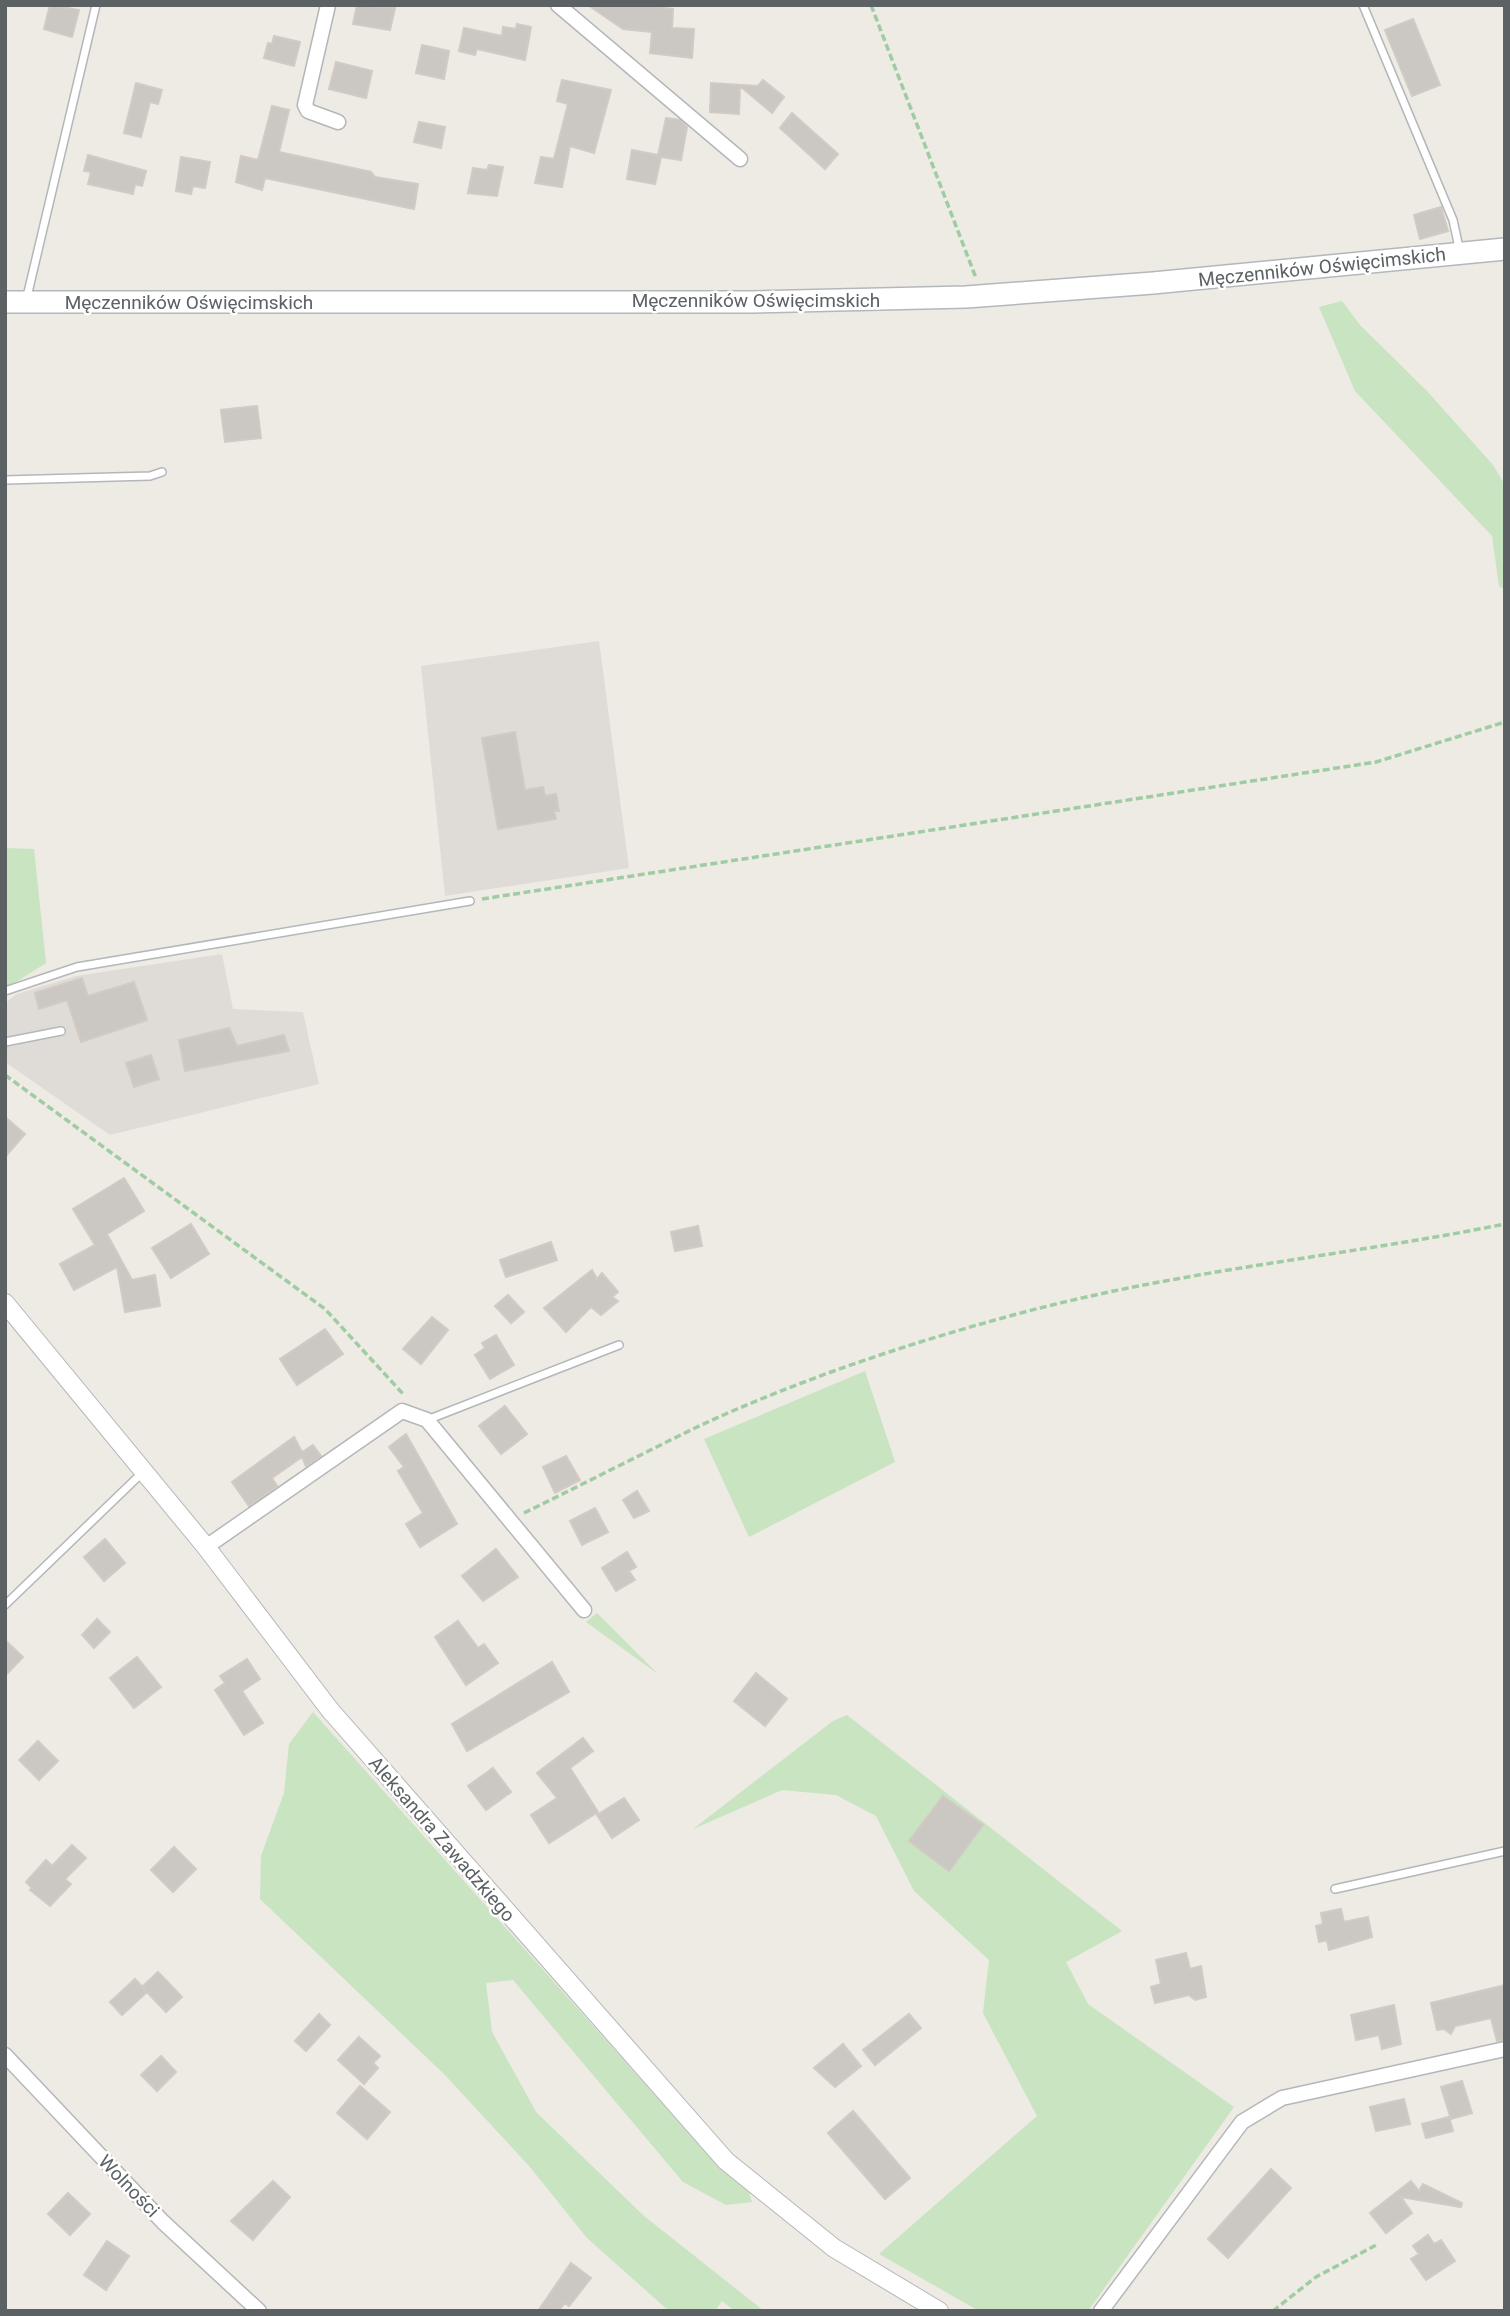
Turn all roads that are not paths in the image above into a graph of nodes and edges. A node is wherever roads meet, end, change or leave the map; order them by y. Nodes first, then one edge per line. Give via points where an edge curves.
1 (96, 5) edge
2 (328, 5) edge
3 (558, 5) edge
4 (1363, 5) edge
5 (338, 122) dead end
6 (740, 159) dead end
7 (1505, 249) edge
8 (1460, 253) junction
9 (16, 302) edge
10 (162, 472) dead end
11 (5, 480) edge
12 (470, 901) road end
13 (5, 991) edge
14 (61, 1031) dead end
15 (5, 1042) edge
16 (5, 1303) edge
17 (619, 1345) dead end
18 (427, 1420) junction
19 (144, 1472) junction
20 (206, 1547) junction
21 (5, 1605) edge
22 (584, 1610) dead end
23 (1505, 1851) edge
24 (1335, 1889) dead end
25 (1505, 2049) edge
26 (5, 2055) edge
27 (259, 2311) edge
28 (939, 2311) edge
29 (1101, 2311) edge

1 - 9 lane
2 - 5 street via 305,105
3 - 6 street
4 - 8 lane via 1453,220
7 - 8 main road, Męczenników Oświęcimskich
8 - 9 main road, Męczenników Oświęcimskich via 983,296 752,302
10 - 11 lane
12 - 13 lane via 77,967
14 - 15 lane
16 - 19 street, Aleksandra Zawadzkiego
17 - 18 lane
18 - 20 street via 402,1411
18 - 22 street
19 - 20 street, Aleksandra Zawadzkiego
19 - 21 lane
20 - 28 street, Aleksandra Zawadzkiego via 330,1710 726,2161 834,2248
23 - 24 lane
25 - 29 street via 1282,2098 1262,2109 1242,2122
26 - 27 street, Wolności via 163,2222

